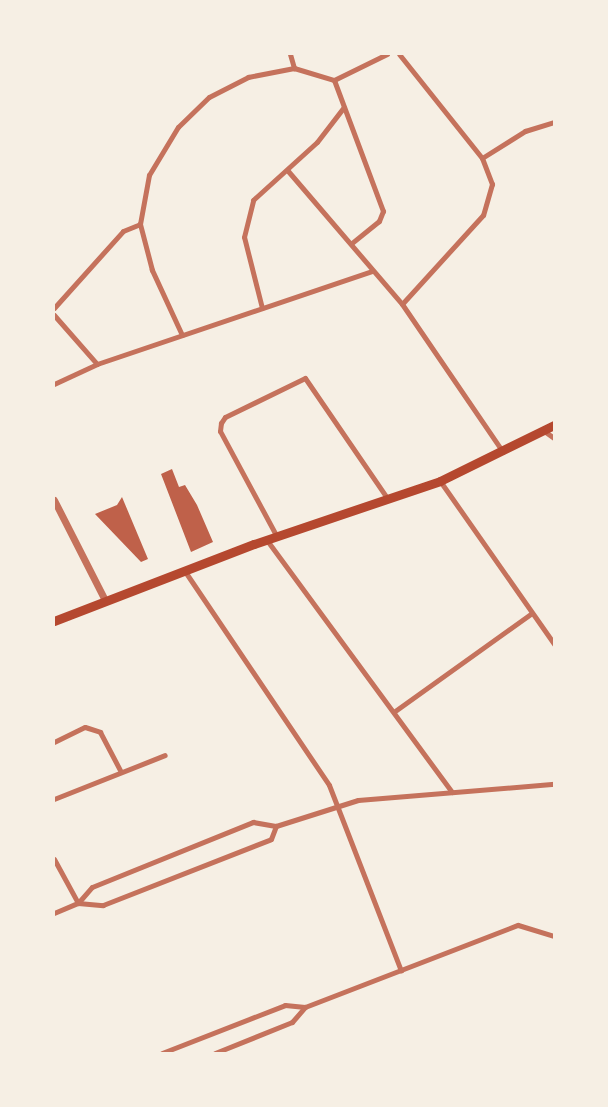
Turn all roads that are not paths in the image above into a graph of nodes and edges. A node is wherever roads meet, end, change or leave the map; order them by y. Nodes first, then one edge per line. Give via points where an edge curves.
1 (290, 54) edge
2 (387, 54) edge
3 (399, 54) edge
4 (294, 68) junction
5 (334, 80) junction
6 (344, 107) junction
7 (554, 122) edge
8 (482, 158) junction
9 (288, 170) junction
10 (140, 224) junction
11 (352, 244) junction
12 (372, 271) junction
13 (402, 304) junction
14 (54, 308) edge
15 (262, 308) junction
16 (54, 315) edge
17 (182, 335) junction
18 (97, 364) junction
19 (54, 384) edge
20 (554, 425) edge
21 (544, 431) junction
22 (554, 438) edge
23 (503, 453) junction
24 (440, 481) junction
25 (388, 499) junction
26 (54, 500) edge
27 (276, 536) junction
28 (266, 539) junction
29 (184, 570) junction
30 (105, 600) junction
31 (532, 613) junction
32 (54, 621) edge
33 (554, 644) edge
34 (395, 711) junction
35 (54, 742) edge
36 (165, 755) dead end
37 (121, 772) junction
38 (554, 784) edge
39 (452, 792) junction
40 (54, 799) edge
41 (340, 807) junction
42 (276, 826) junction
43 (54, 859) edge
44 (78, 903) junction
45 (54, 913) edge
46 (554, 936) edge
47 (401, 971) junction
48 (305, 1007) junction
49 (162, 1053) edge
50 (215, 1053) edge

1 - 4 street
2 - 5 street
3 - 8 street
4 - 5 street
4 - 10 street via 248,77 217,93 178,127 149,175
5 - 6 street
6 - 9 street
6 - 11 street via 383,211 380,220
7 - 8 street via 524,131
8 - 13 street via 492,184 483,215
9 - 11 street
9 - 15 street via 270,180 252,200 244,237
10 - 14 street via 123,231
10 - 17 street via 152,270
11 - 12 street
12 - 13 street
12 - 15 street
13 - 23 street
15 - 17 street
16 - 18 street
17 - 18 street
18 - 19 street
20 - 21 main road
21 - 22 street
21 - 23 main road
23 - 24 main road
24 - 25 main road
24 - 31 street
25 - 27 main road
25 - 27 street via 305,378 225,417 220,423 220,431
26 - 30 street
27 - 28 main road
28 - 29 main road
28 - 34 street
29 - 30 main road
29 - 41 street
30 - 32 main road
31 - 33 street
31 - 34 street
34 - 39 street
35 - 37 street via 85,727 100,732
36 - 37 street
37 - 40 street
38 - 39 street
39 - 41 street via 358,800
41 - 42 street
41 - 47 street
42 - 44 street via 253,822 92,887
42 - 44 street via 271,838 103,905
43 - 44 street
44 - 45 street
46 - 47 street via 518,925
47 - 48 street
48 - 49 street via 285,1005
48 - 50 street via 292,1022

